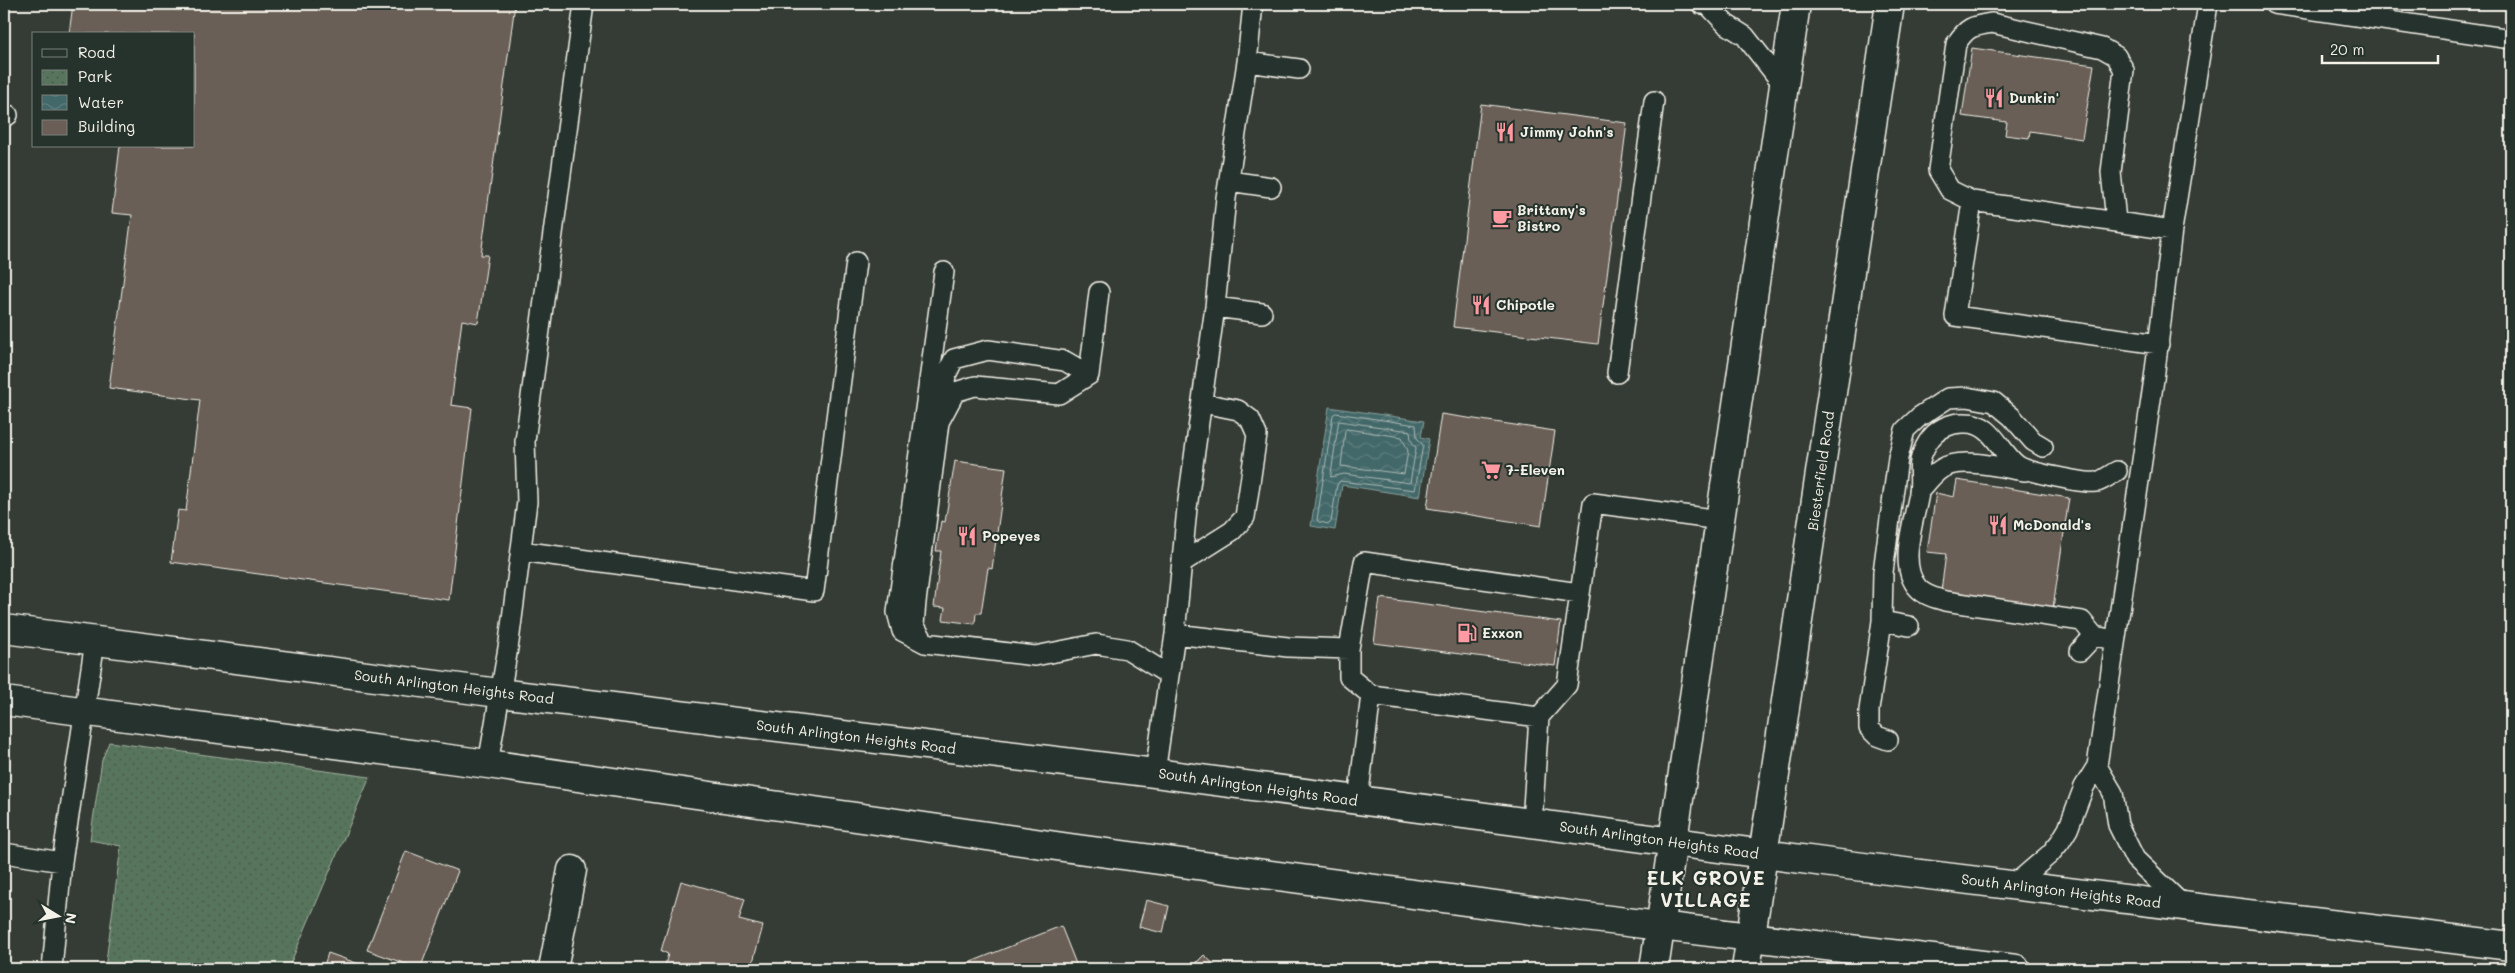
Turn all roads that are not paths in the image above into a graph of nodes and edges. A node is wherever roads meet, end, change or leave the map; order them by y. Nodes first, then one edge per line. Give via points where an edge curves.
1 (584, 4) edge
2 (1253, 4) edge
3 (1706, 4) edge
4 (1796, 4) edge
5 (1890, 4) edge
6 (1905, 4) edge
7 (2208, 4) edge
8 (2274, 4) edge
9 (1886, 34) junction
10 (2511, 39) edge
11 (1247, 62) junction
12 (1299, 69) dead end
13 (1785, 87) junction
14 (1654, 101) dead end
15 (1229, 181) junction
16 (1271, 186) dead end
17 (1972, 201) junction
18 (2116, 221) junction
19 (2172, 230) junction
20 (856, 262) dead end
21 (944, 272) dead end
22 (1099, 292) dead end
23 (1215, 307) junction
24 (1262, 313) dead end
25 (2159, 344) junction
26 (1617, 373) dead end
27 (1089, 375) junction
28 (1203, 403) junction
29 (939, 422) junction
30 (2043, 447) dead end
31 (2029, 472) junction
32 (2139, 475) junction
33 (1919, 491) junction
34 (1720, 520) junction
35 (521, 552) junction
36 (1182, 562) junction
37 (1579, 593) junction
38 (1882, 620) junction
39 (1909, 626) dead end
40 (4, 629) edge
41 (1175, 634) junction
42 (2094, 636) junction
43 (2115, 640) junction
44 (95, 641) junction
45 (925, 643) junction
46 (1349, 649) junction
47 (2080, 651) dead end
48 (1168, 676) junction
49 (499, 693) junction
50 (1371, 696) junction
51 (4, 701) edge
52 (86, 711) junction
53 (1539, 717) junction
54 (1888, 740) dead end
55 (488, 764) junction
56 (2097, 766) junction
57 (1155, 773) junction
58 (1358, 800) junction
59 (1532, 823) junction
60 (1672, 841) junction
61 (4, 853) edge
62 (1764, 854) junction
63 (62, 862) junction
64 (572, 870) dead end
65 (2014, 884) junction
66 (2184, 906) junction
67 (1660, 926) junction
68 (1751, 937) junction
69 (2511, 946) edge
70 (52, 969) edge
71 (553, 969) edge
72 (1654, 969) edge
73 (1746, 969) edge
74 (2016, 969) edge

1 - 35 lane via 526,441 527,502
2 - 11 lane
3 - 13 lane via 1726,24 1745,36
4 - 13 main road
5 - 9 main road, Biesterfield Road
6 - 9 lane
7 - 19 lane
8 - 10 lane
9 - 62 main road, Biesterfield Road
11 - 12 lane
11 - 15 lane
13 - 34 main road
14 - 26 lane
15 - 16 lane
15 - 23 lane
17 - 18 lane
17 - 18 lane via 1950,190 1938,170 1956,44 1964,31 1992,23 2102,48 2116,56 2124,70 2111,172
17 - 25 lane via 1954,316
18 - 19 lane
19 - 25 lane
20 - 35 lane via 814,591
21 - 45 lane via 897,612 902,632
22 - 27 lane
23 - 24 lane
23 - 28 lane
25 - 32 lane
27 - 29 lane via 1060,394 975,386 955,392
27 - 29 lane via 1065,361 988,350 971,353 954,359 946,375
28 - 36 lane
28 - 36 lane via 1238,410 1250,419 1257,435 1245,517 1232,531
29 - 45 lane via 914,625
30 - 38 lane via 1994,402 1967,397 1948,398 1905,430 1898,458 1883,572
31 - 32 lane via 2096,482 2110,466
31 - 33 lane via 1975,463 1955,464 1941,469
31 - 33 lane via 2016,464 2001,443 1980,426 1954,423 1942,428 1929,440 1921,455 1917,472
32 - 43 lane
33 - 42 lane via 1912,523 1909,569 1918,588 1945,601 2082,621
34 - 37 lane via 1593,503
34 - 60 main road
35 - 49 lane
36 - 41 lane
37 - 46 lane via 1364,562
37 - 53 lane via 1567,685
38 - 39 lane
38 - 54 lane via 1869,728
40 - 44 main road, South Arlington Heights Road
41 - 46 lane via 1288,647
41 - 48 lane
42 - 43 lane
42 - 47 lane
43 - 56 lane
44 - 49 main road, South Arlington Heights Road
44 - 52 lane
45 - 48 lane via 1035,656 1096,644 1127,648
46 - 50 lane via 1349,677
48 - 57 lane
49 - 55 lane
49 - 57 main road, South Arlington Heights Road
50 - 53 lane
50 - 58 lane
51 - 52 main road
52 - 55 main road
52 - 63 lane
53 - 59 lane
55 - 67 main road via 1080,850
56 - 65 lane via 2060,842
56 - 66 lane via 2113,793 2118,825 2135,859
57 - 58 main road, South Arlington Heights Road
58 - 59 main road, South Arlington Heights Road
59 - 60 main road, South Arlington Heights Road
60 - 62 main road, South Arlington Heights Road
60 - 67 main road
61 - 63 lane
62 - 65 main road, South Arlington Heights Road
62 - 68 main road, Biesterfield Road
63 - 70 lane
64 - 71 main road
65 - 66 main road, South Arlington Heights Road
66 - 69 main road, South Arlington Heights Road
67 - 68 main road
67 - 72 main road
68 - 73 main road, Biesterfield Road
68 - 74 main road

